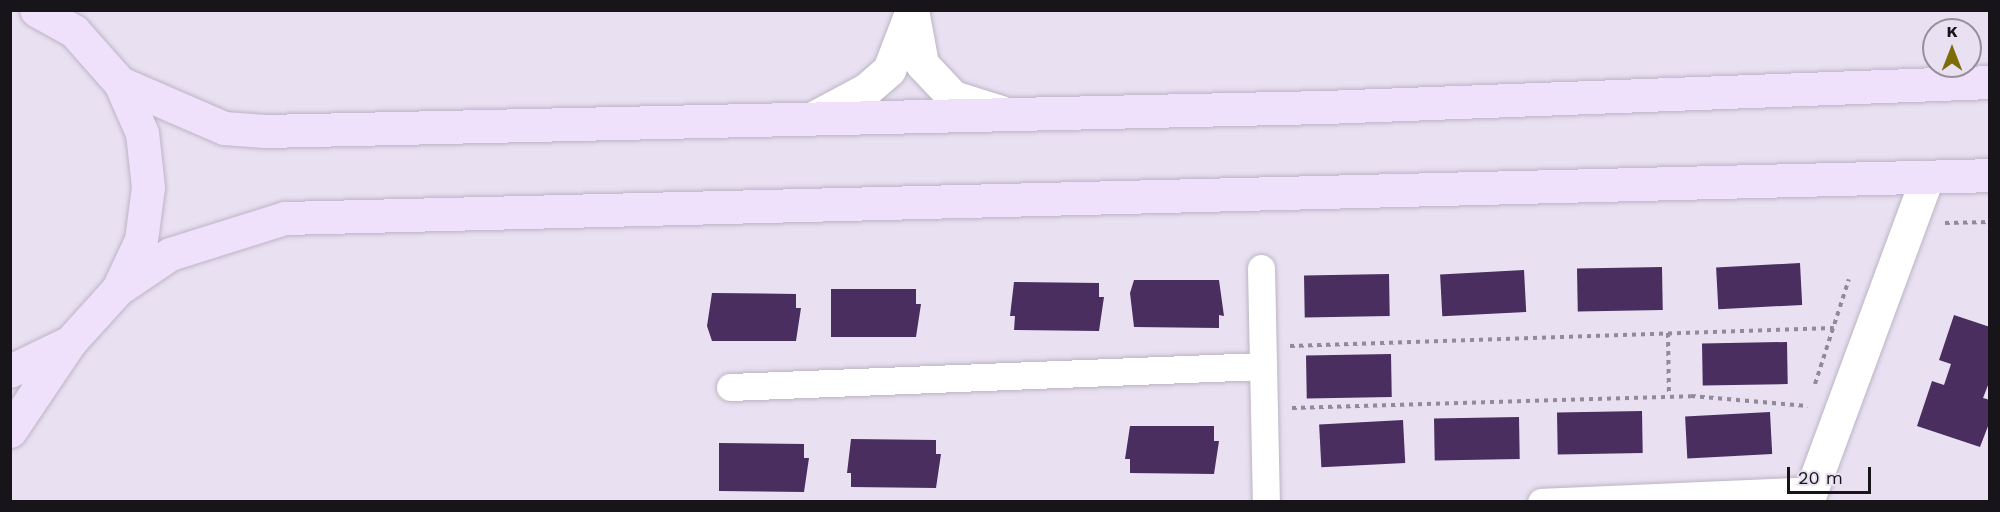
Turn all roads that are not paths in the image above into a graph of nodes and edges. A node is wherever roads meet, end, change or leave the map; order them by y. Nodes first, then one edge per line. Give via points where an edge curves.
1 (36, 10) edge
2 (912, 10) edge
3 (71, 21) edge
4 (1989, 82) edge
5 (120, 83) junction
6 (1008, 114) junction
7 (813, 118) junction
8 (1989, 175) edge
9 (1927, 177) junction
10 (1261, 268) dead end
11 (118, 290) junction
12 (69, 342) junction
13 (1263, 356) junction
14 (10, 371) edge
15 (730, 387) dead end
16 (10, 430) edge
17 (1809, 496) edge
18 (1266, 501) edge
19 (1541, 501) edge

1 - 3 main road
2 - 6 street via 922,64 953,97
2 - 7 street via 889,70 867,89
3 - 5 main road
4 - 6 main road
5 - 7 main road via 224,128 265,131
5 - 11 main road via 142,133 148,187 141,240
6 - 7 main road
8 - 9 main road
9 - 11 main road via 285,218 170,254
9 - 17 street
10 - 13 street
11 - 12 main road
12 - 14 main road
12 - 16 main road
13 - 15 street
13 - 18 street
17 - 19 street

